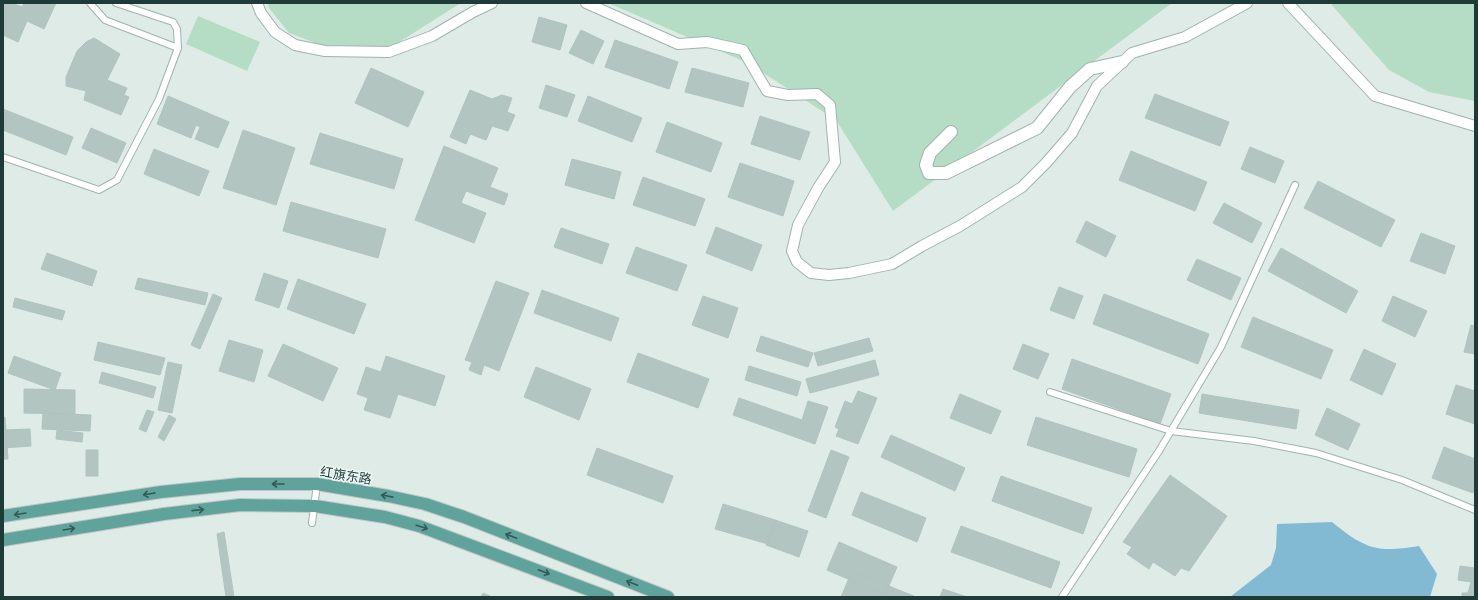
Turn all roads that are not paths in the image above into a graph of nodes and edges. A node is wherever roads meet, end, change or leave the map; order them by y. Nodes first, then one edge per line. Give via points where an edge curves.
1 (90, 3) edge
2 (116, 3) edge
3 (257, 3) edge
4 (492, 3) edge
5 (586, 3) edge
6 (1247, 3) edge
7 (1288, 3) edge
8 (178, 48) junction
9 (1122, 62) junction
10 (1475, 126) edge
11 (951, 132) dead end
12 (3, 157) edge
13 (1295, 186) dead end
14 (1050, 392) dead end
15 (1171, 430) junction
16 (317, 484) junction
17 (315, 506) junction
18 (1475, 510) edge
19 (3, 516) edge
20 (312, 523) dead end
21 (3, 540) edge
22 (608, 597) edge
23 (668, 597) edge
24 (1062, 597) edge

1 - 8 lane via 105,20
2 - 8 lane via 173,22 177,29
3 - 4 street via 275,32 295,45 325,51 389,52 432,36
5 - 9 street via 678,44 707,42 743,50 767,91 788,95 818,94 830,105 835,162 798,226 792,250 797,262 810,273 829,275 892,264 1022,187 1072,133 1098,86
6 - 9 street via 1185,37 1132,53
7 - 10 street via 1375,96
8 - 12 lane via 159,99 118,180 99,190
9 - 11 street via 1090,69 1070,87 1037,128 946,173 929,173 926,165 930,153
13 - 15 lane via 1221,347
14 - 15 lane
15 - 18 lane via 1254,441 1316,453 1402,480
15 - 24 lane
16 - 17 lane
16 -> 19 main road, 红旗东路 via 240,484 161,492
23 -> 16 main road, 红旗东路 via 426,504
17 - 20 lane
21 -> 17 main road via 164,514 232,506
17 -> 22 main road via 385,517 419,526

